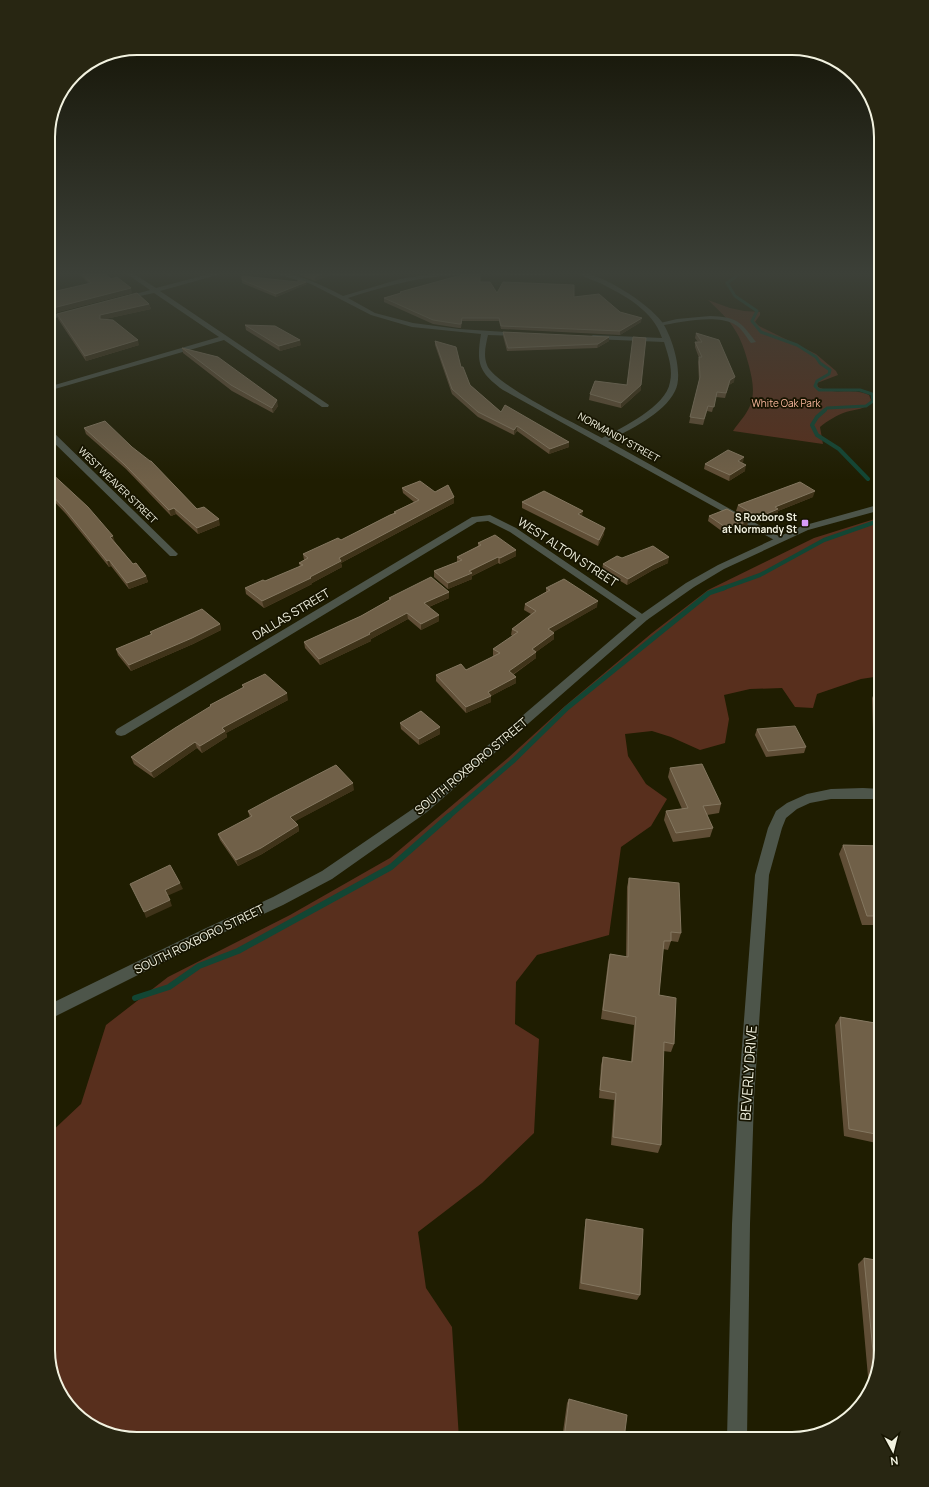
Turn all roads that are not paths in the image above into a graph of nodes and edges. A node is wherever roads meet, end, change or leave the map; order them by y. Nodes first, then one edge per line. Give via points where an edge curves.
1 (212, 341) edge
2 (229, 341) edge
3 (483, 341) edge
4 (666, 341) edge
5 (55, 387) edge
6 (325, 405) dead end
7 (55, 439) edge
8 (602, 441) junction
9 (874, 509) edge
10 (475, 519) joint
11 (779, 539) junction
12 (173, 554) dead end
13 (643, 618) junction
14 (121, 732) dead end
15 (874, 794) edge
16 (55, 1010) edge
17 (737, 1432) edge

1 - 5 street
2 - 6 street
3 - 8 street, NORMANDY STREET via 482,365 489,375 506,388
4 - 8 street via 674,364 674,383 669,395 658,407
7 - 12 street, WEST WEAVER STREET
8 - 11 street, NORMANDY STREET
9 - 11 street, SOUTH ROXBORO STREET via 806,528
10 - 13 street, WEST ALTON STREET via 490,518 513,530
10 - 14 street, DALLAS STREET
11 - 13 street, SOUTH ROXBORO STREET via 709,574
13 - 16 street, SOUTH ROXBORO STREET via 422,809 327,875
15 - 17 street, BEVERLY DRIVE via 831,794 807,799 792,806 781,815 774,828 762,875 746,1099

